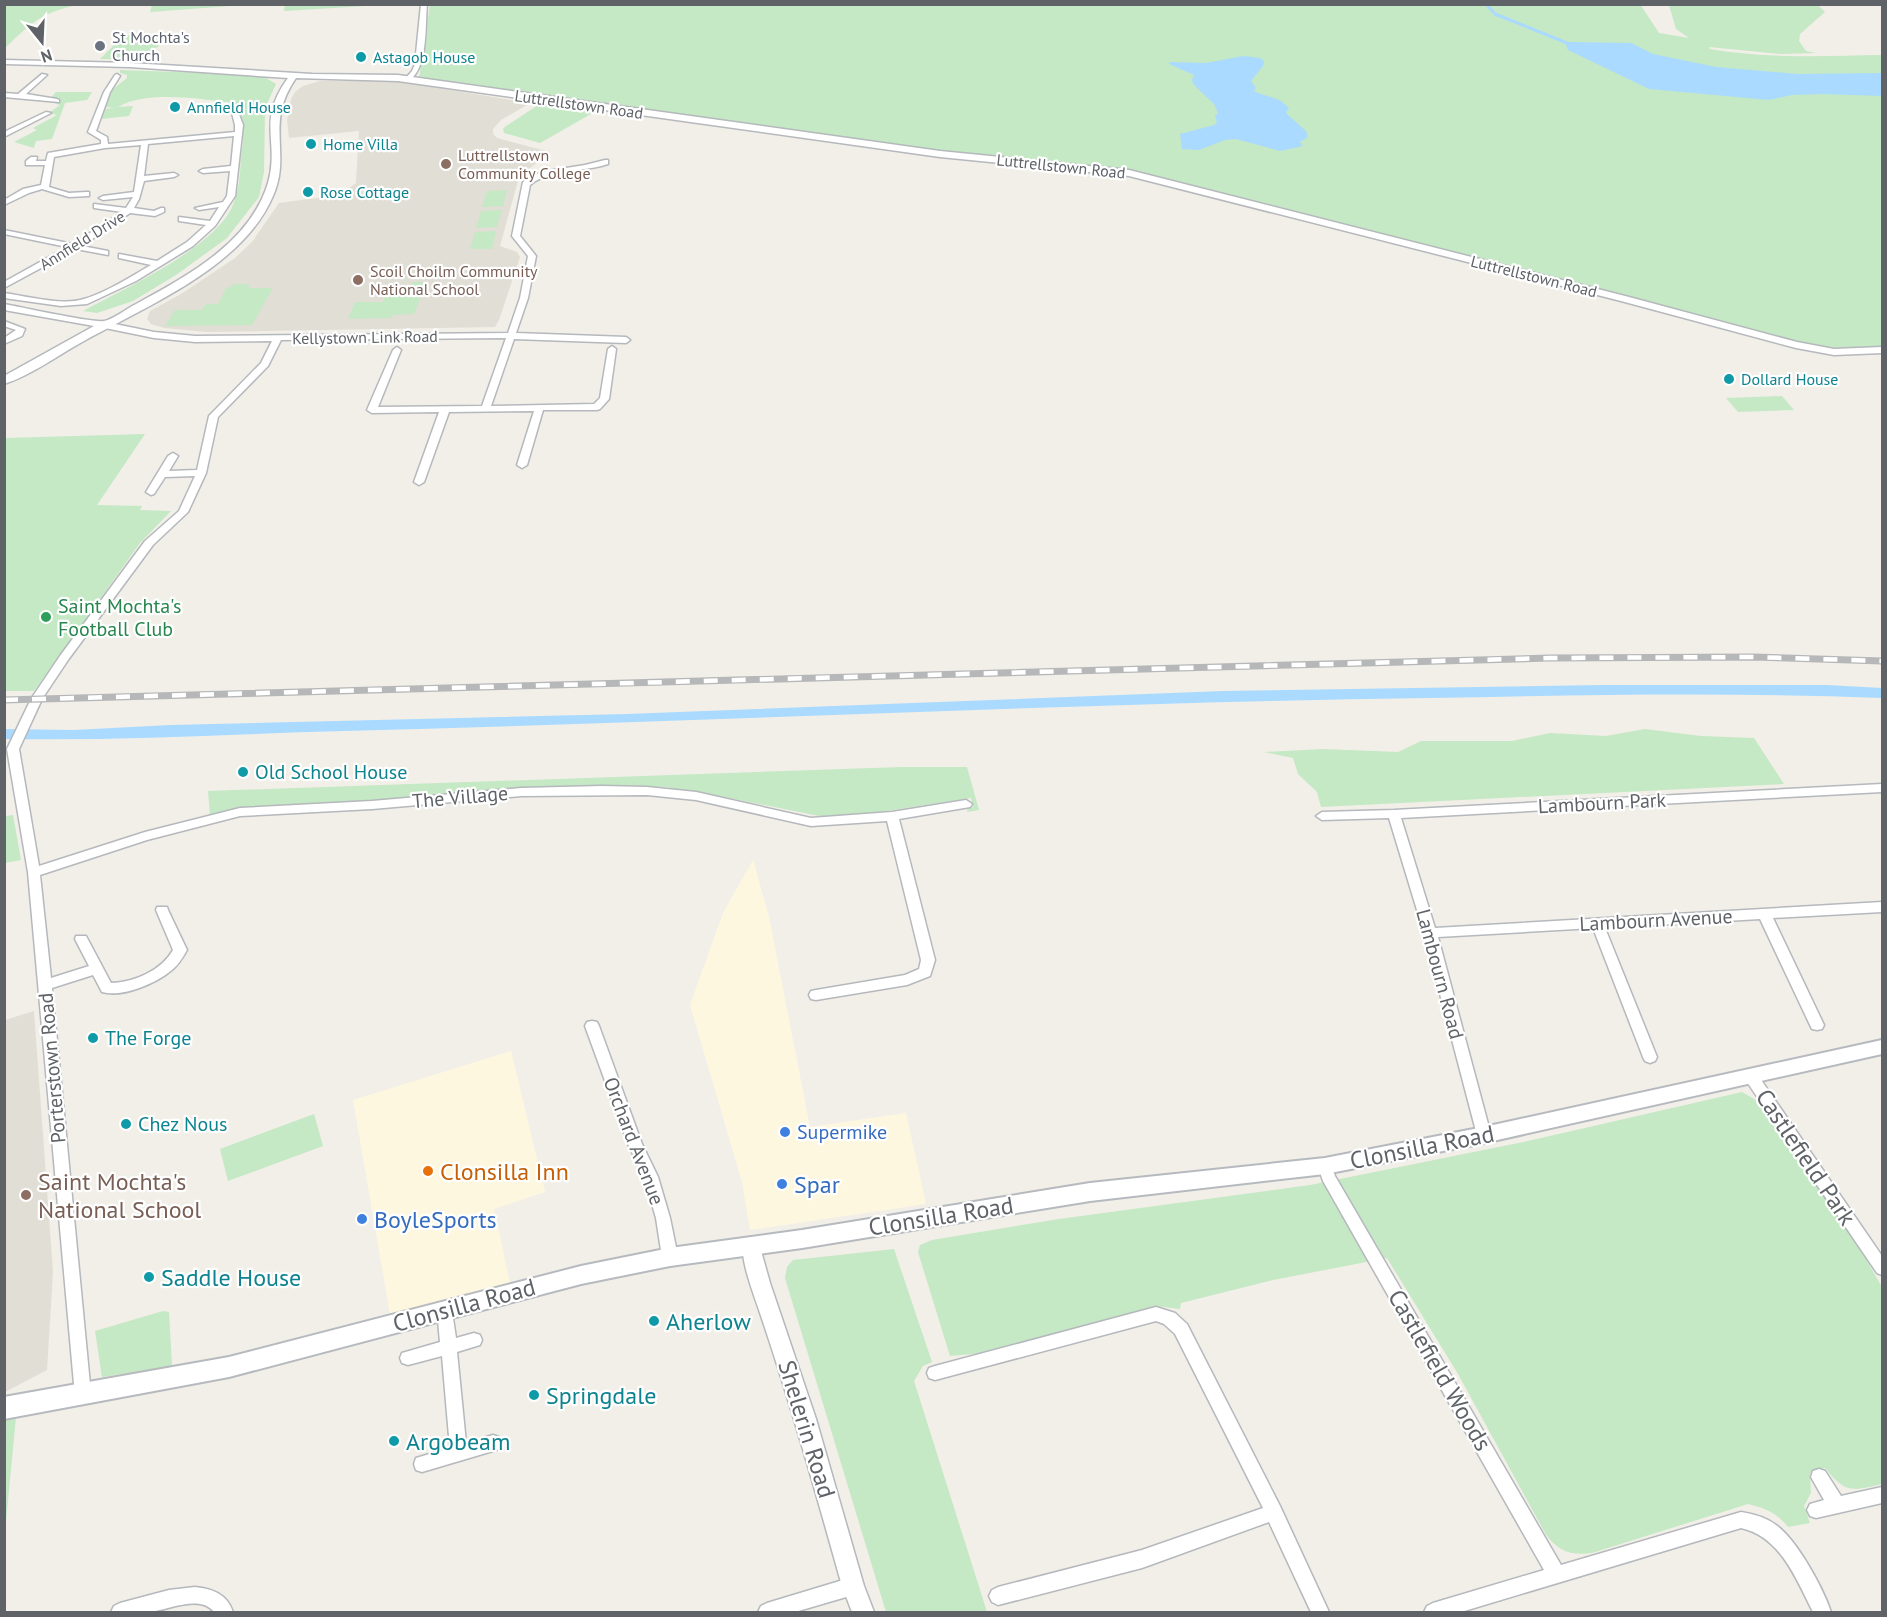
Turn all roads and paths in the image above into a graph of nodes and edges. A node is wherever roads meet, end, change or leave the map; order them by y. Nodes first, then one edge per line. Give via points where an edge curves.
1 (424, 4) edge
2 (4, 62) edge
3 (44, 75) dead end
4 (294, 75) junction
5 (117, 76) dead end
6 (408, 80) junction
7 (4, 95) edge
8 (21, 95) junction
9 (57, 102) dead end
10 (233, 105) dead end
11 (48, 113) dead end
12 (6, 134) edge
13 (238, 134) junction
14 (145, 142) junction
15 (105, 146) junction
16 (34, 159) dead end
17 (605, 162) dead end
18 (48, 163) junction
19 (234, 168) junction
20 (203, 171) dead end
21 (174, 175) dead end
22 (139, 179) junction
23 (44, 186) junction
24 (86, 194) dead end
25 (136, 194) junction
26 (103, 198) dead end
27 (4, 203) edge
28 (227, 204) junction
29 (98, 206) dead end
30 (199, 208) dead end
31 (129, 210) junction
32 (161, 210) dead end
33 (182, 219) dead end
34 (212, 224) junction
35 (4, 232) edge
36 (73, 246) junction
37 (105, 253) dead end
38 (122, 256) dead end
39 (160, 264) junction
40 (4, 286) edge
41 (4, 295) edge
42 (4, 307) edge
43 (4, 323) edge
44 (105, 325) junction
45 (510, 335) junction
46 (278, 338) junction
47 (626, 340) dead end
48 (4, 342) edge
49 (612, 349) dead end
50 (397, 350) dead end
51 (1882, 350) edge
52 (4, 381) edge
53 (486, 408) junction
54 (445, 409) junction
55 (538, 409) junction
56 (173, 456) dead end
57 (522, 465) dead end
58 (201, 473) junction
59 (162, 474) junction
60 (419, 482) dead end
61 (151, 492) dead end
62 (1882, 788) edge
63 (966, 804) dead end
64 (1394, 814) junction
65 (892, 816) junction
66 (1322, 816) dead end
67 (34, 872) junction
68 (1882, 907) edge
69 (162, 910) dead end
70 (1764, 913) junction
71 (1597, 923) junction
72 (1430, 933) junction
73 (81, 939) dead end
74 (96, 969) junction
75 (45, 985) junction
76 (816, 995) dead end
77 (1817, 1025) dead end
78 (591, 1026) dead end
79 (1882, 1047) edge
80 (1650, 1057) dead end
81 (1750, 1075) junction
82 (1484, 1135) junction
83 (1325, 1166) junction
84 (751, 1246) junction
85 (670, 1257) junction
86 (1882, 1268) edge
87 (445, 1310) junction
88 (474, 1340) dead end
89 (449, 1347) junction
90 (408, 1358) dead end
91 (935, 1373) dead end
92 (83, 1395) junction
93 (4, 1408) edge
94 (492, 1443) dead end
95 (459, 1453) junction
96 (422, 1464) dead end
97 (1819, 1477) dead end
98 (1882, 1495) edge
99 (1837, 1505) junction
100 (1816, 1510) dead end
101 (1274, 1512) junction
102 (1556, 1574) junction
103 (853, 1586) junction
104 (998, 1596) dead end
105 (120, 1612) edge
106 (224, 1612) edge
107 (767, 1612) edge
108 (863, 1612) edge
109 (1320, 1612) edge
110 (1433, 1612) edge
111 (1822, 1612) edge

1 - 6 street via 418,64
2 - 4 street
3 - 8 street
4 - 6 street, Luttrellstown Road
4 - 44 street via 275,107 273,183 251,223 210,263
5 - 15 street via 92,132 104,139
6 - 51 street, Luttrellstown Road via 940,154 1129,173 1796,345 1834,352
7 - 8 street
8 - 9 street
10 - 13 street
11 - 12 street
13 - 14 street
13 - 19 street
14 - 15 street
14 - 22 street, Annfield Drive
15 - 18 street via 51,155
16 - 18 street via 29,163
17 - 45 street via 542,174 526,184 516,236 532,256 524,298
18 - 23 street
19 - 20 street
19 - 28 street
21 - 22 street
22 - 25 street, Annfield Drive
23 - 24 street via 69,195
23 - 27 street
25 - 26 street
25 - 31 street, Annfield Drive
28 - 30 street
28 - 34 street
29 - 31 street
31 - 32 street via 155,214
31 - 36 street, Annfield Drive
33 - 34 street
34 - 39 street
35 - 36 street
36 - 37 street
36 - 40 street, Annfield Drive
38 - 39 street
39 - 41 street via 100,297 80,303
42 - 44 street
43 - 48 street via 21,329
44 - 46 street, Kellystown Link Road via 174,338
44 - 52 street
45 - 46 street, Kellystown Link Road
45 - 47 street, Kellystown Link Road
45 - 53 street
46 - 58 street via 266,364 214,416
49 - 55 street via 601,404 590,408
50 - 54 street via 372,410
53 - 54 street
53 - 55 street
54 - 60 street
55 - 57 street
56 - 59 street
58 - 59 street
58 - 67 street, Porterstown Road via 183,512 149,543 50,679 14,743
59 - 61 street
62 - 64 street, Lambourn Park
63 - 65 street, The Village
64 - 66 street, Lambourn Park
64 - 72 street, Lambourn Road
65 - 67 street, The Village via 811,822 686,795 636,791 521,792 240,812 145,836
65 - 76 street via 928,960 925,972 907,980
67 - 75 street, Porterstown Road
68 - 70 street, Lambourn Avenue
69 - 74 street via 180,950 169,966 116,988 107,988
70 - 71 street, Lambourn Avenue
70 - 77 street
71 - 72 street, Lambourn Avenue
71 - 80 street
72 - 82 street, Lambourn Road
73 - 74 street
74 - 75 street
75 - 92 street, Porterstown Road
78 - 85 street, Orchard Avenue via 651,1177
79 - 81 main road, Clonsilla Road
81 - 82 main road, Clonsilla Road
81 - 86 street, Castlefield Park
82 - 83 main road, Clonsilla Road
83 - 84 main road, Clonsilla Road via 1090,1192
83 - 102 street, Castlefield Woods
84 - 85 main road, Clonsilla Road
84 - 103 street, Shelerin Road
85 - 87 main road, Clonsilla Road
87 - 89 street
87 - 92 main road, Clonsilla Road via 229,1367
88 - 89 street
89 - 90 street
89 - 95 street
91 - 101 street via 1164,1315 1181,1329
92 - 93 main road, Clonsilla Road
94 - 95 street
95 - 96 street
97 - 99 street
98 - 99 street
99 - 100 street
101 - 104 street via 1106,1569
101 - 109 street
102 - 110 street
102 - 111 street via 1741,1520 1774,1533
103 - 107 street
103 - 108 street, Shelerin Road
105 - 106 street via 200,1595 217,1602

